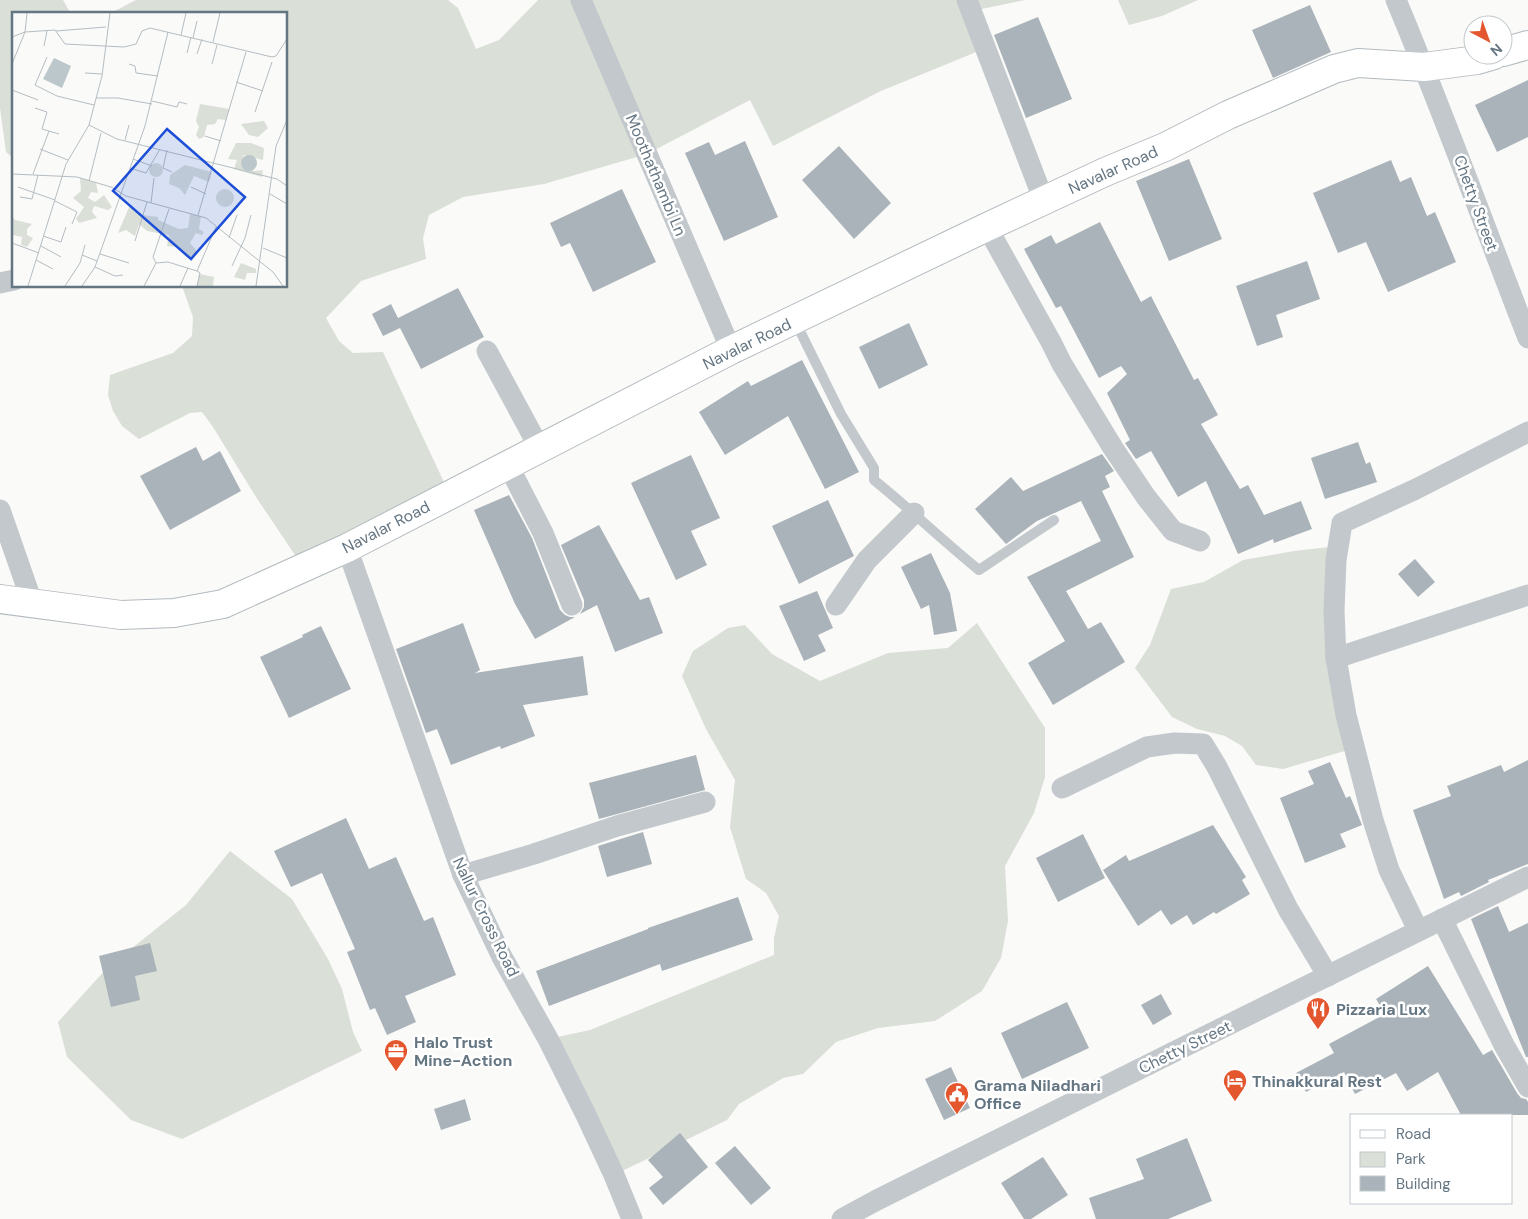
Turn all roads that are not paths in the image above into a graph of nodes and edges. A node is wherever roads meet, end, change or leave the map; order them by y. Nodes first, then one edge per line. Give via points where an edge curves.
1 (581, 0) edge
2 (967, 0) edge
3 (1396, 0) edge
4 (1528, 45) edge
5 (1513, 49) edge
6 (1463, 62) edge
7 (1424, 67) junction
8 (1044, 201) junction
9 (987, 226) junction
10 (795, 321) junction
11 (1528, 338) edge
12 (731, 350) junction
13 (487, 351) dead end
14 (1528, 432) edge
15 (540, 449) junction
16 (508, 465) junction
17 (0, 510) edge
18 (914, 513) junction
19 (1054, 520) dead end
20 (1200, 540) dead end
21 (347, 548) junction
22 (1528, 595) edge
23 (0, 599) edge
24 (32, 602) junction
25 (836, 605) dead end
26 (572, 606) dead end
27 (1336, 658) junction
28 (1062, 788) dead end
29 (705, 802) dead end
30 (462, 875) junction
31 (1528, 877) edge
32 (1442, 919) junction
33 (1418, 930) junction
34 (1328, 976) junction
35 (1528, 1087) edge
36 (632, 1219) edge
37 (842, 1219) edge

1 - 12 street, Moothathambi Ln
2 - 8 street
3 - 7 street, Chetty Street
4 - 5 street
6 - 7 street, Navalar Road
7 - 8 street, Navalar Road via 1358,63 1334,69
7 - 11 street, Chetty Street
8 - 9 street, Navalar Road
9 - 10 street, Navalar Road
9 - 20 street via 1112,448 1173,531
10 - 12 street, Navalar Road
10 - 18 lane via 841,414 874,468 874,480
12 - 15 street, Navalar Road
13 - 15 street
14 - 27 street via 1342,523 1334,611
15 - 16 street, Navalar Road
16 - 21 street, Navalar Road
16 - 26 street via 543,532
17 - 24 street
18 - 19 lane via 979,570
18 - 25 street via 867,560
21 - 24 street, Navalar Road via 222,604 174,613 121,615
21 - 30 street, Nallur Cross Road
22 - 27 street
23 - 24 street, Navalar Road
27 - 33 street via 1346,715 1373,820 1389,870
28 - 34 street via 1147,748 1203,744 1288,909
29 - 30 street
30 - 36 street, Nallur Cross Road via 586,1115
31 - 32 street, Chetty Street
32 - 33 street, Chetty Street
32 - 35 street
33 - 34 street, Chetty Street
34 - 37 street, Chetty Street

